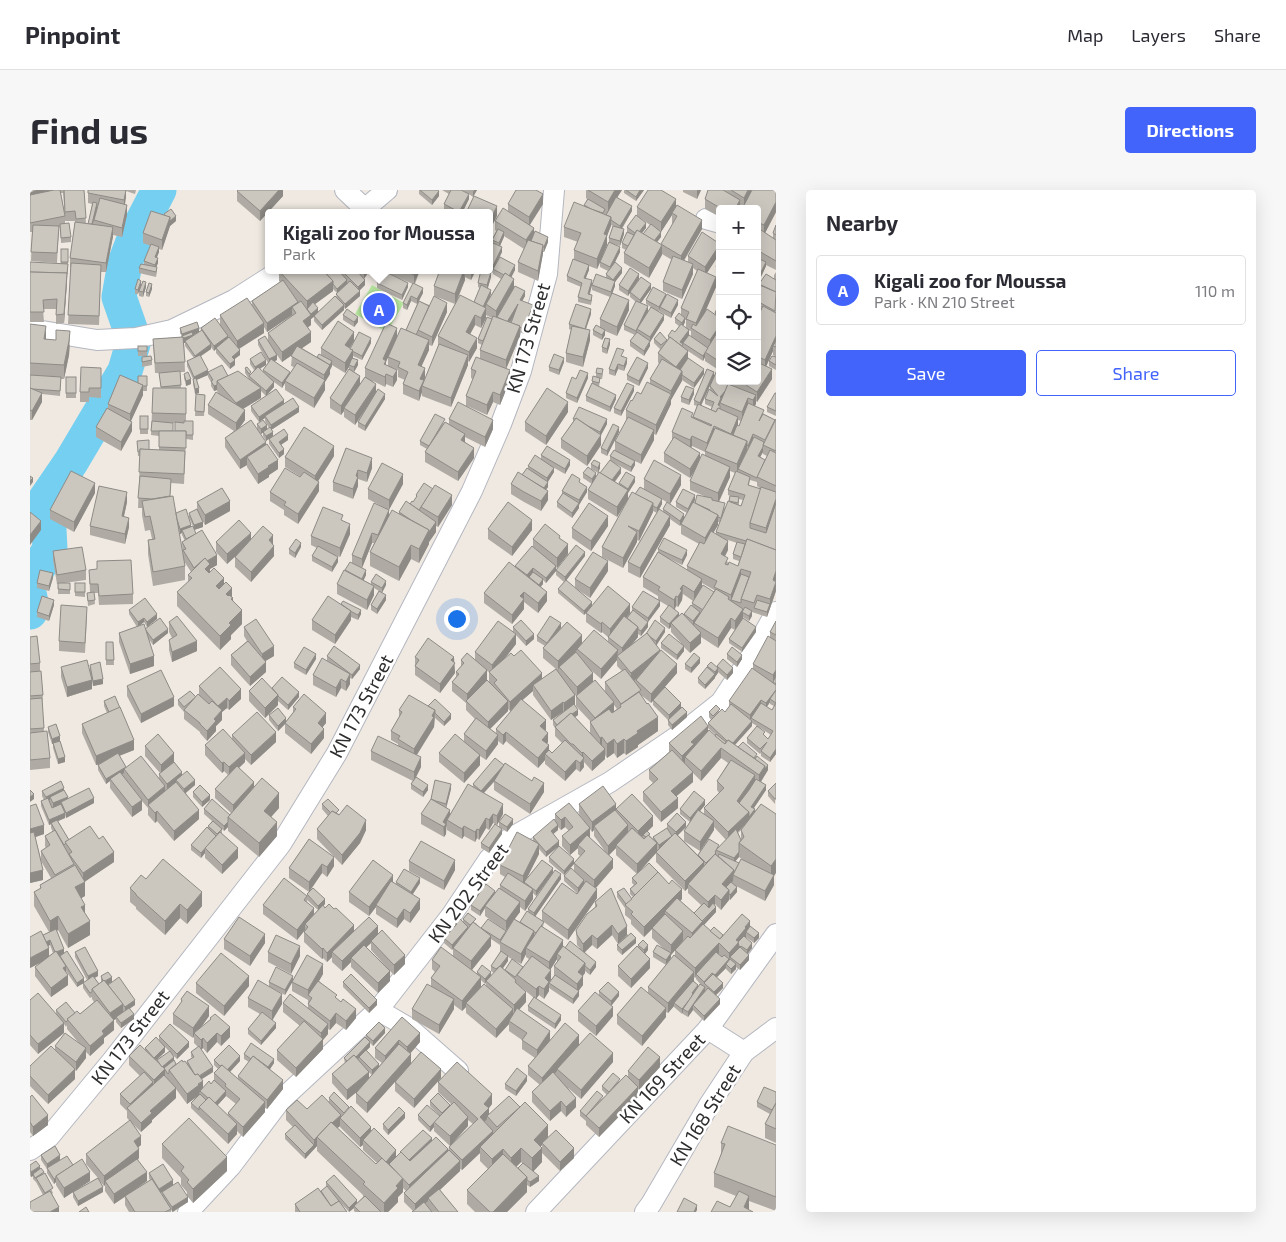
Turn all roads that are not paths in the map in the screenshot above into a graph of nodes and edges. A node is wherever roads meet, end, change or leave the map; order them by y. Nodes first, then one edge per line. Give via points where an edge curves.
1 (345, 190) edge
2 (387, 190) edge
3 (554, 190) edge
4 (360, 209) edge
5 (364, 209) edge
6 (275, 274) edge
7 (30, 329) edge
8 (776, 612) edge
9 (776, 934) edge
10 (378, 1010) junction
11 (776, 1028) edge
12 (708, 1029) junction
13 (744, 1052) junction
14 (458, 1071) edge
15 (30, 1150) edge
16 (188, 1212) edge
17 (536, 1212) edge
18 (645, 1212) edge

1 - 4 street
2 - 5 street
3 - 15 street, KN 173 Street via 547,274 518,380 472,491 337,754 275,852 105,1069 49,1137
6 - 7 street via 234,300 172,330 136,338 97,340
8 - 10 street, KN 202 Street via 721,702 610,782 509,839 489,859 451,916
9 - 12 street, KN 169 Street
10 - 14 street via 409,1028
10 - 16 street, KN 202 Street via 280,1101 231,1166
11 - 13 street, KN 168 Street
12 - 13 street
12 - 17 street, KN 169 Street
13 - 18 street, KN 168 Street

